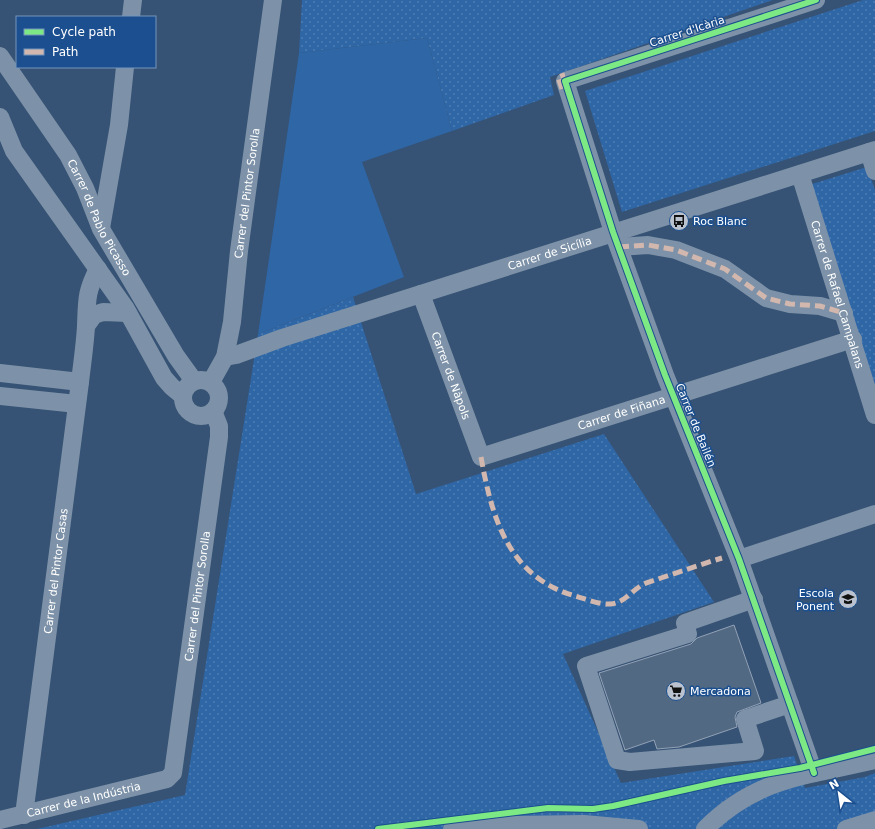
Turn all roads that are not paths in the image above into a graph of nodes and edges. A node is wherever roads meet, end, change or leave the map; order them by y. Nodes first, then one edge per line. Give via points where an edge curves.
1 (133, 0) edge
2 (273, 0) edge
3 (816, 0) edge
4 (131, 16) edge
5 (0, 56) edge
6 (125, 68) edge
7 (565, 81) joint
8 (0, 117) edge
9 (0, 134) edge
10 (14, 151) junction
11 (872, 151) edge
12 (875, 171) edge
13 (800, 174) junction
14 (101, 228) junction
15 (616, 239) junction
16 (98, 268) junction
17 (421, 294) junction
18 (128, 313) junction
19 (844, 313) junction
20 (86, 326) junction
21 (852, 339) junction
22 (225, 357) junction
23 (0, 373) edge
24 (80, 382) junction
25 (202, 382) junction
26 (0, 396) edge
27 (183, 396) junction
28 (674, 396) junction
29 (77, 404) junction
30 (213, 411) junction
31 (875, 415) edge
32 (481, 457) joint
33 (875, 514) edge
34 (739, 559) junction
35 (754, 599) junction
36 (790, 704) junction
37 (875, 760) edge
38 (814, 773) junction
39 (167, 779) joint
40 (24, 815) junction
41 (0, 820) edge
42 (875, 820) edge
43 (452, 829) edge
44 (639, 829) edge
45 (705, 829) edge
46 (846, 829) edge

1 - 4 street
2 - 22 street, Carrer del Pintor Sorolla via 239,251 232,322
3 - 7 street, Carrer d'Icària
5 - 14 street, Carrer de Pablo Picasso via 68,155
6 - 14 street via 119,126
7 - 15 street, Carrer de Bailén
8 - 10 street, Carrer de Pablo Picasso
9 - 10 street, Carrer de Pablo Picasso
10 - 16 street, Carrer de Pablo Picasso
11 - 12 street
11 - 13 street, Carrer de Sicília
13 - 15 street, Carrer de Sicília
13 - 19 street, Carrer de Rafael Campalans
14 - 25 street, Carrer de Pablo Picasso via 176,356
15 - 17 street, Carrer de Sicília
15 - 19 street via 676,250 725,269 766,298 790,304 820,306
15 - 28 street, Carrer de Bailén
16 - 18 street, Carrer de Pablo Picasso
16 - 20 street, Carrer del Pintor Casas via 86,302
17 - 22 street, Carrer de Sicília
17 - 32 street, Carrer de Nàpols
18 - 20 street via 103,312 94,315
18 - 27 street, Carrer de Pablo Picasso via 164,378
19 - 21 street, Carrer de Rafael Campalans
20 - 24 street, Carrer del Pintor Casas
21 - 28 street, Carrer de Fiñana
21 - 31 street, Carrer de Rafael Campalans
22 - 25 street, Carrer del Pintor Sorolla
23 - 24 street
24 - 29 street, Carrer del Pintor Casas
25 - 27 street via 187,387
25 - 30 street via 217,389 218,404
26 - 29 street
27 - 30 street via 185,406 191,413 202,416
28 - 32 street, Carrer de Fiñana
28 - 34 street, Carrer de Bailén
29 - 40 street, Carrer del Pintor Casas
30 - 39 street, Carrer del Pintor Sorolla via 219,426 219,437 213,486 173,773
33 - 34 street
34 - 35 street, Carrer de Bailén
35 - 36 street, Carrer de Bailén
35 - 36 street via 685,623 688,634 586,666 618,760 630,762 755,751 745,719
36 - 38 street, Carrer de Bailén
37 - 38 street
38 - 45 street via 774,783 756,791 732,804
39 - 40 street, Carrer de la Indústria
40 - 41 street, Carrer de la Indústria
42 - 46 street
43 - 44 street via 502,825 584,824

